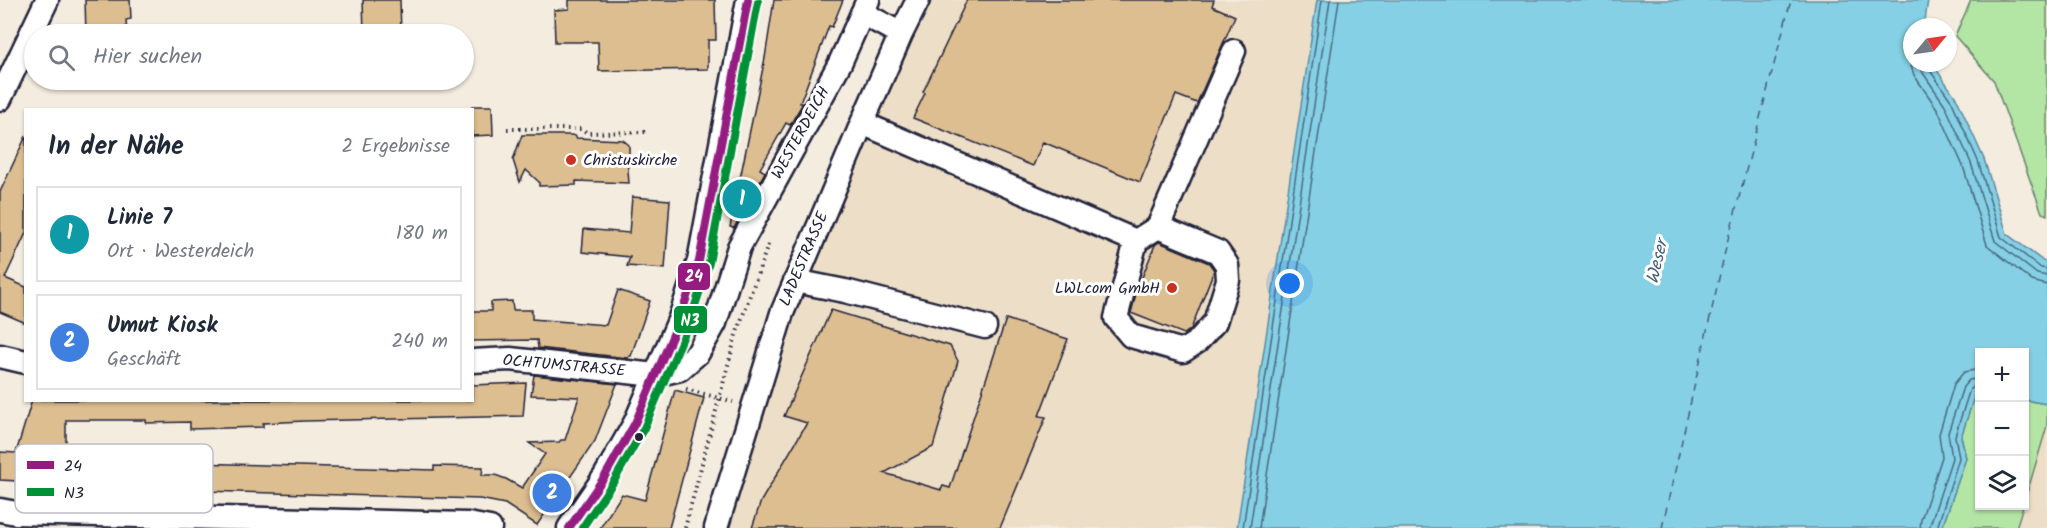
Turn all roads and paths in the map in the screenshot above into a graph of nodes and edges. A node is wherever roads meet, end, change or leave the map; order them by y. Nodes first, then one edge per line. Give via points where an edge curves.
1 (47, 0) edge
2 (748, 0) edge
3 (918, 0) edge
4 (865, 7) edge
5 (36, 24) edge
6 (901, 34) junction
7 (24, 48) edge
8 (1234, 51) dead end
9 (0, 99) edge
10 (862, 123) junction
11 (507, 129) dead end
12 (646, 132) dead end
13 (1158, 227) junction
14 (772, 235) dead end
15 (1136, 241) junction
16 (795, 281) junction
17 (985, 327) dead end
18 (0, 356) edge
19 (474, 361) edge
20 (24, 362) edge
21 (655, 375) junction
22 (688, 390) dead end
23 (719, 399) junction
24 (730, 401) dead end
25 (0, 510) edge
26 (15, 513) edge
27 (16, 513) edge
28 (490, 528) edge
29 (569, 528) edge
30 (685, 528) edge
31 (716, 528) edge

1 - 5 street
2 - 21 street via 699,261
3 - 6 street, LADESTRASSE
4 - 6 street
4 - 21 street, WESTERDEICH via 840,63 739,247 715,323 698,353 680,369
6 - 10 street, LADESTRASSE
7 - 9 street
8 - 13 street
10 - 15 street
10 - 16 street, LADESTRASSE
11 - 12 path
13 - 15 street
13 - 15 street via 1218,252 1227,265 1228,280 1215,322 1183,351 1131,336 1116,318
14 - 23 path via 736,335
16 - 17 street
16 - 31 street, LADESTRASSE
18 - 20 street
19 - 21 street, OCHTUMSTRASSE via 510,359
21 - 29 street via 605,476
22 - 23 path
23 - 24 path
23 - 30 path
25 - 26 street
27 - 28 street via 468,524

